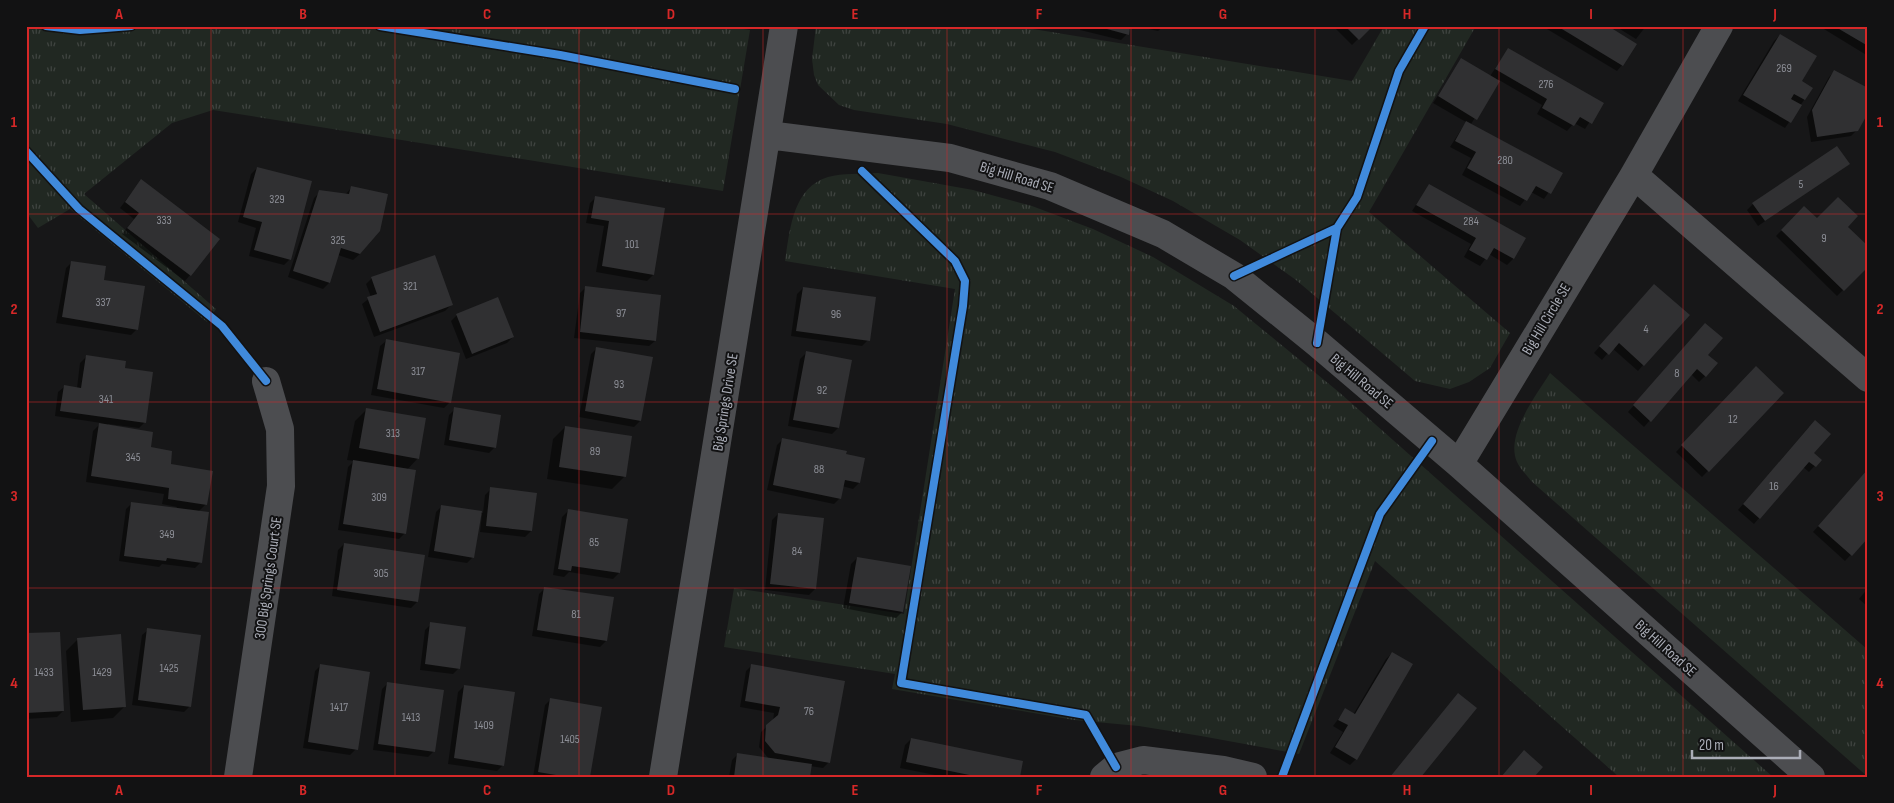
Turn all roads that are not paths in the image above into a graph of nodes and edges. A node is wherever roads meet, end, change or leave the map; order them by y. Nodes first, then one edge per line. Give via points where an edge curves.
1 (784, 26) edge
2 (1719, 26) edge
3 (768, 135) junction
4 (1634, 175) junction
5 (1868, 378) edge
6 (266, 381) dead end
7 (1459, 464) junction
8 (238, 777) edge
9 (663, 777) edge
10 (1104, 777) edge
11 (1253, 777) edge
12 (1811, 777) edge

1 - 3 street, Big Springs Drive SE
2 - 4 street, Big Hill Circle SE
3 - 7 street, Big Hill Road SE via 950,158 1050,186 1164,234 1234,276
3 - 9 street, Big Springs Drive SE
4 - 5 street
4 - 7 street, Big Hill Circle SE
6 - 8 street, 300 Big Springs Court SE via 280,429 282,486
7 - 12 street, Big Hill Road SE
10 - 11 street via 1116,767 1143,760

